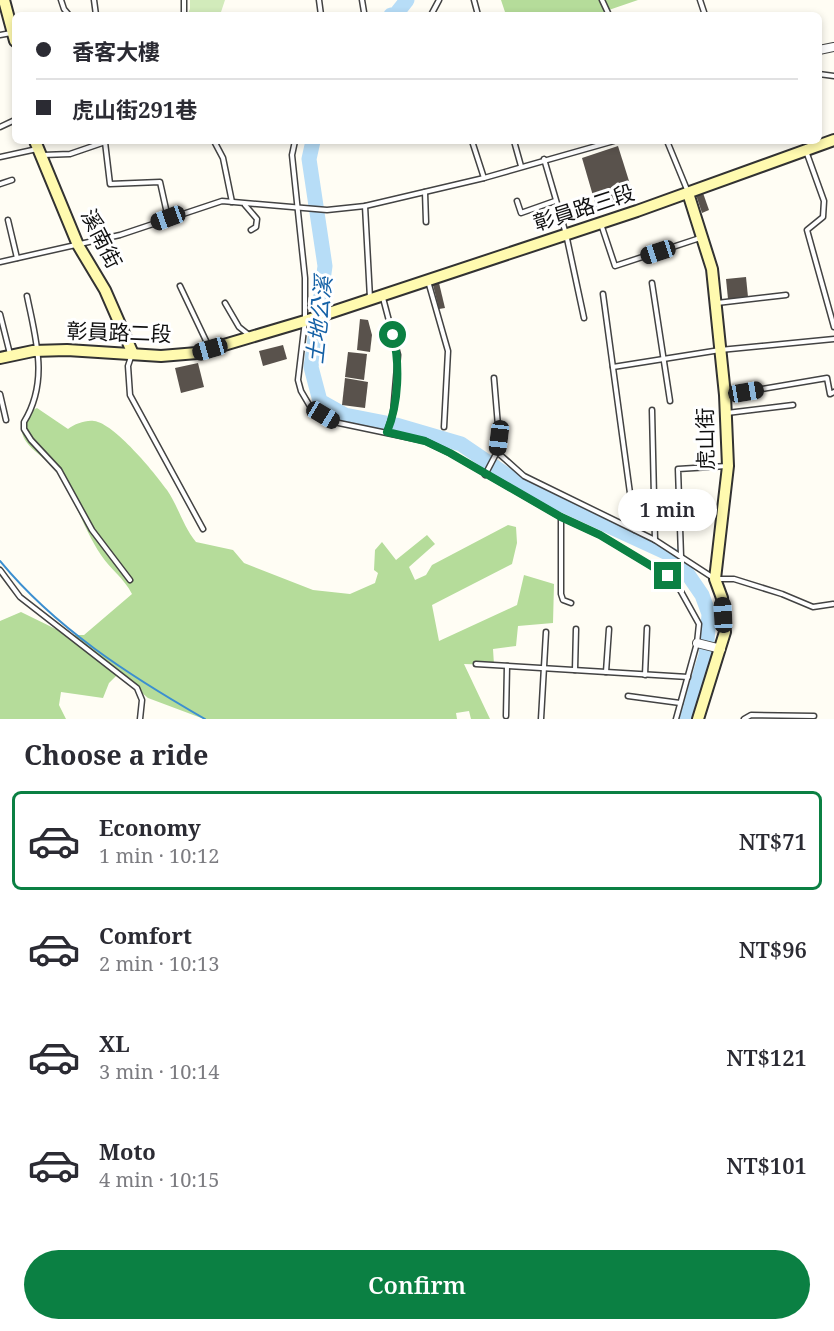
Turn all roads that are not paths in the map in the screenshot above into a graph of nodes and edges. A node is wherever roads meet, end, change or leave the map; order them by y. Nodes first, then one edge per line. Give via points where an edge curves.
1 (4, 0) edge
2 (362, 0) edge
3 (364, 12) dead end
4 (12, 30) edge
5 (834, 140) edge
6 (99, 144) edge
7 (105, 144) edge
8 (216, 144) edge
9 (294, 144) edge
10 (473, 144) edge
11 (515, 144) edge
12 (602, 144) edge
13 (668, 144) edge
14 (39, 148) edge
15 (806, 151) junction
16 (0, 157) edge
17 (544, 159) junction
18 (521, 166) junction
19 (484, 178) junction
20 (12, 180) dead end
21 (0, 183) edge
22 (425, 192) junction
23 (688, 193) junction
24 (517, 201) dead end
25 (555, 201) junction
26 (232, 202) junction
27 (244, 205) junction
28 (365, 206) junction
29 (297, 207) junction
30 (168, 218) junction
31 (8, 220) dead end
32 (426, 222) dead end
33 (600, 223) junction
34 (251, 230) dead end
35 (566, 234) junction
36 (702, 238) junction
37 (78, 244) junction
38 (17, 258) junction
39 (0, 262) edge
40 (428, 280) junction
41 (652, 283) dead end
42 (180, 286) dead end
43 (382, 294) junction
44 (603, 294) dead end
45 (786, 295) dead end
46 (27, 296) dead end
47 (370, 299) junction
48 (225, 303) dead end
49 (716, 303) junction
50 (0, 314) edge
51 (584, 318) dead end
52 (309, 319) junction
53 (834, 327) edge
54 (252, 337) junction
55 (834, 339) edge
56 (210, 349) junction
57 (720, 350) junction
58 (38, 351) junction
59 (133, 354) junction
60 (5, 357) edge
61 (664, 359) junction
62 (613, 367) junction
63 (494, 378) dead end
64 (834, 392) edge
65 (0, 394) edge
66 (725, 395) junction
67 (670, 401) dead end
68 (792, 405) dead end
69 (652, 411) dead end
70 (726, 413) junction
71 (6, 420) dead end
72 (444, 426) dead end
73 (388, 430) junction
74 (497, 452) junction
75 (728, 466) junction
76 (487, 473) junction
77 (561, 517) junction
78 (203, 529) dead end
79 (635, 531) junction
80 (655, 540) junction
81 (681, 557) junction
82 (0, 570) edge
83 (715, 579) junction
84 (130, 580) dead end
85 (571, 603) dead end
86 (833, 604) edge
87 (647, 628) dead end
88 (609, 629) dead end
89 (576, 630) dead end
90 (546, 632) dead end
91 (697, 643) junction
92 (721, 649) junction
93 (476, 664) dead end
94 (507, 666) junction
95 (543, 668) junction
96 (575, 670) junction
97 (606, 672) junction
98 (645, 675) junction
99 (688, 677) junction
100 (628, 696) dead end
101 (681, 703) junction
102 (506, 716) dead end
103 (814, 716) dead end
104 (140, 719) edge
105 (541, 719) edge
106 (676, 719) edge
107 (698, 719) edge
108 (744, 719) edge

1 - 4 main road
2 - 3 lane
5 - 15 main road, 彰員路三段
6 - 14 lane via 70,154
7 - 30 lane via 110,184 160,182
8 - 26 lane via 223,158
9 - 29 lane
10 - 19 lane
11 - 18 lane
12 - 17 lane
13 - 23 lane
14 - 16 lane
14 - 37 main road, 溪南街
15 - 23 main road, 彰員路三段
15 - 53 lane via 824,201 823,216 807,230
17 - 18 lane
17 - 25 lane
18 - 19 lane
19 - 22 lane
20 - 21 lane
22 - 28 lane
22 - 32 lane
23 - 33 main road, 彰員路三段
23 - 36 main road, 虎山街
24 - 25 lane via 521,213
25 - 35 lane
26 - 27 lane
26 - 30 lane via 222,201
27 - 29 lane
27 - 34 lane via 258,219
28 - 29 lane via 327,210
28 - 47 lane
29 - 52 lane
30 - 37 lane via 120,235
31 - 38 lane
33 - 35 main road, 彰員路三段
33 - 36 lane via 615,266
35 - 40 main road, 彰員路三段
35 - 51 lane
36 - 49 main road, 虎山街 via 712,269
37 - 38 lane
37 - 59 main road, 溪南街 via 105,290
38 - 39 lane
40 - 43 main road, 彰員路三段
40 - 72 lane via 448,351
41 - 61 lane
42 - 56 lane
43 - 47 main road, 彰員路三段
43 - 73 lane via 398,355
44 - 62 lane
45 - 49 lane
46 - 58 lane
47 - 52 main road, 彰員路三段
48 - 54 lane via 239,327
49 - 57 main road, 虎山街
50 - 60 lane
52 - 54 main road, 彰員路二段
52 - 73 lane via 298,380 311,408 334,422
54 - 56 main road, 彰員路二段
55 - 57 lane
56 - 59 main road, 彰員路二段 via 161,356
57 - 61 lane
57 - 66 main road, 虎山街
58 - 59 main road, 彰員路二段
58 - 60 main road, 彰員路二段
58 - 84 lane via 39,383 24,429 59,470 92,530
59 - 78 lane via 128,366 130,395
61 - 62 lane
61 - 67 lane
62 - 79 lane
63 - 74 lane
64 - 66 lane via 830,394 827,378
65 - 71 lane
66 - 70 main road, 虎山街
68 - 70 lane
69 - 80 lane
70 - 75 main road, 虎山街
73 - 76 lane via 425,441
74 - 76 lane
74 - 79 lane via 524,476
75 - 81 lane via 678,469
75 - 83 main road, 虎山街
76 - 77 lane
77 - 85 lane via 561,594 563,600
77 - 91 lane via 600,535 668,576 699,624
79 - 80 lane
80 - 81 lane
81 - 83 lane
82 - 104 lane via 20,597 137,688 142,700
83 - 86 lane via 734,579 813,607
83 - 92 main road, 虎山街 via 722,598 725,632
87 - 98 lane
88 - 97 lane
89 - 96 lane
90 - 95 lane
91 - 92 street
91 - 99 lane
92 - 107 main road, 虎山街
93 - 94 lane
94 - 95 lane
94 - 102 lane
95 - 96 lane
95 - 105 lane
96 - 97 lane
97 - 98 lane
98 - 99 lane
99 - 101 lane
100 - 101 lane
101 - 106 lane
103 - 108 lane via 751,715

